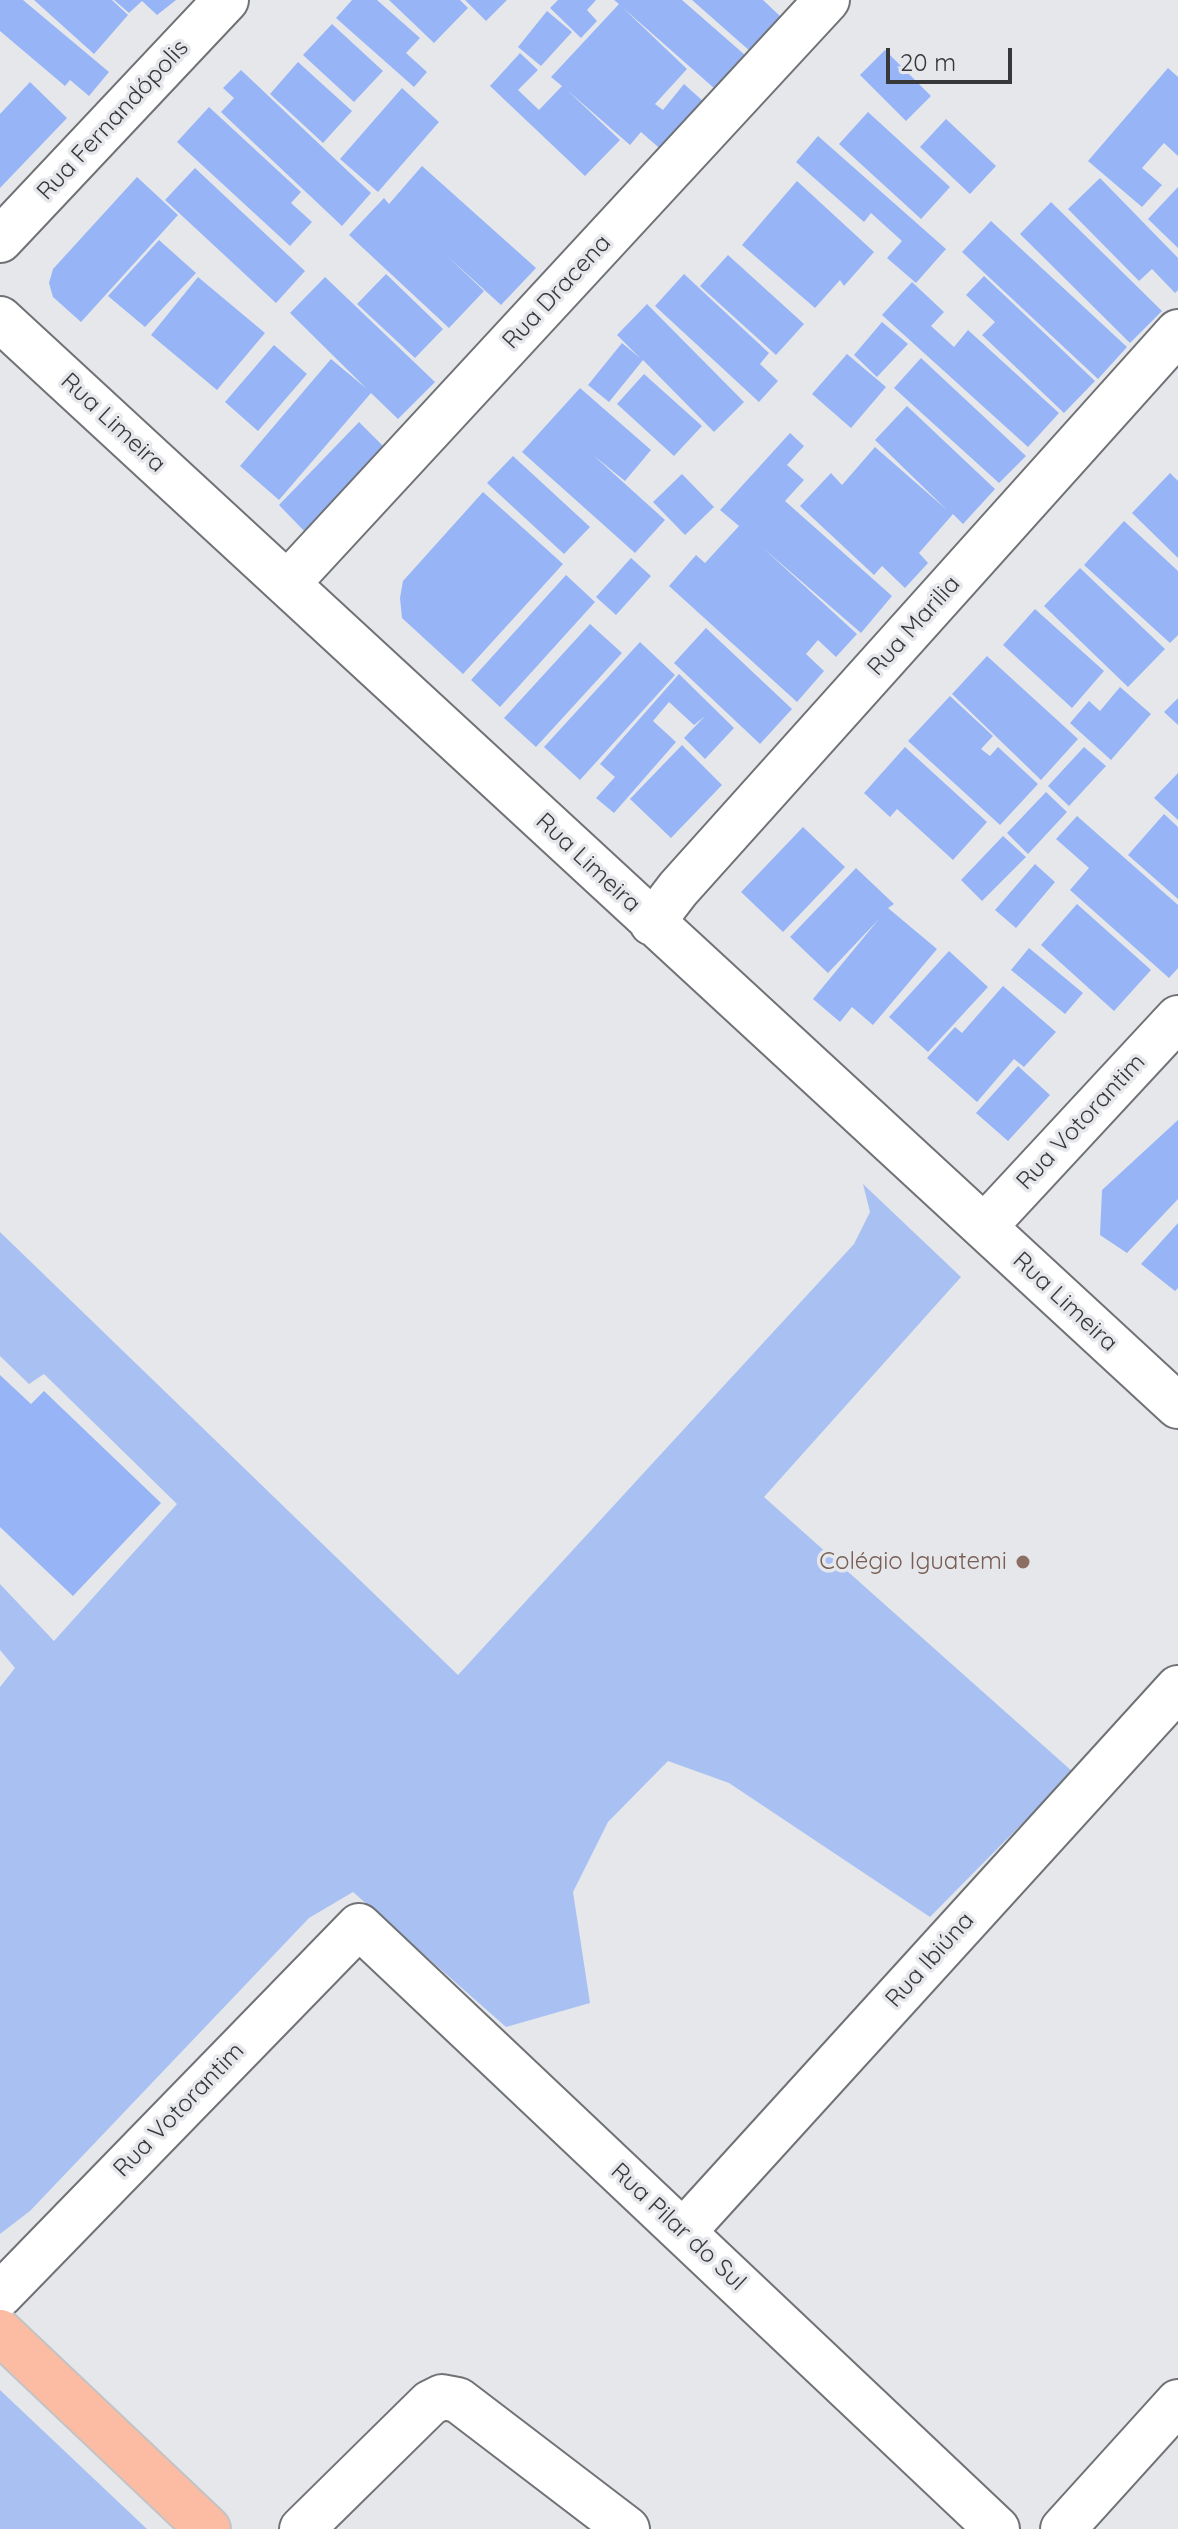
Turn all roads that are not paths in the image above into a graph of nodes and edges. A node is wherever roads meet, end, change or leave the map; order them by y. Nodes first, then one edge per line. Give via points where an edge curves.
1 (226, 0) edge
2 (827, 0) edge
3 (0, 240) edge
4 (0, 319) edge
5 (1178, 332) edge
6 (287, 584) junction
7 (652, 923) junction
8 (1178, 1018) edge
9 (984, 1227) junction
10 (1178, 1406) edge
11 (1178, 1688) edge
12 (359, 1926) joint
13 (683, 2232) junction
14 (0, 2295) edge
15 (0, 2332) edge
16 (1178, 2402) edge
17 (208, 2529) edge
18 (302, 2529) edge
19 (627, 2529) edge
20 (997, 2529) edge
21 (1063, 2529) edge

1 - 3 street, Rua Fernandópolis
2 - 6 street, Rua Dracena
4 - 6 street, Rua Limeira
5 - 7 street, Rua Marilia
6 - 7 street, Rua Limeira
7 - 9 street, Rua Limeira
8 - 9 street, Rua Votorantim
9 - 10 street, Rua Limeira
11 - 13 street, Rua Ibiúna
12 - 13 street, Rua Pilar do Sul
12 - 14 street, Rua Votorantim
13 - 20 street, Rua Pilar do Sul
15 - 17 main road
16 - 21 street
18 - 19 street via 442,2397 458,2400

